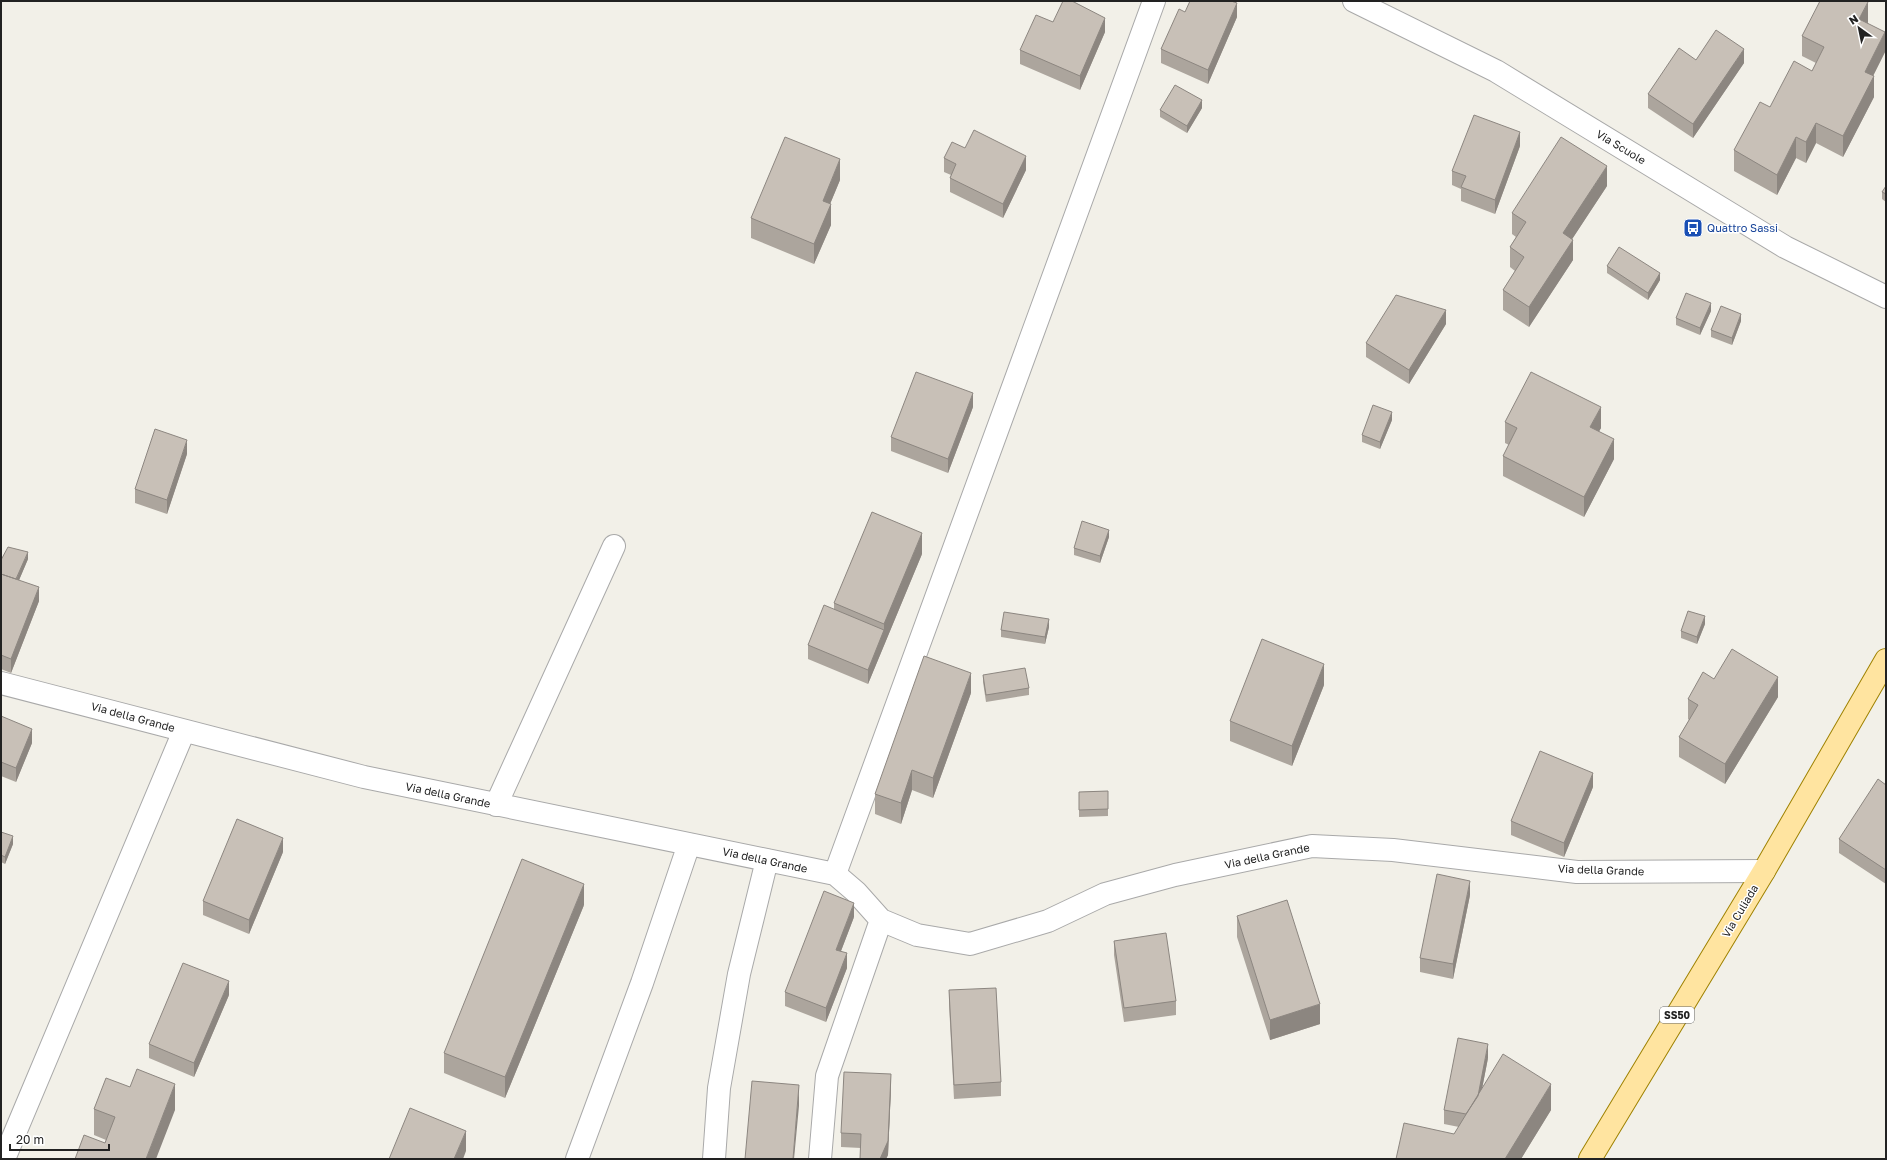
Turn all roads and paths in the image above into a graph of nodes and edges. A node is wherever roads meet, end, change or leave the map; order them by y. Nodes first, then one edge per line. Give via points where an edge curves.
1 (1154, 1) edge
2 (1354, 1) edge
3 (1886, 297) edge
4 (614, 546) dead end
5 (1886, 660) edge
6 (1, 683) edge
7 (184, 730) junction
8 (496, 805) junction
9 (689, 844) junction
10 (767, 860) junction
11 (1764, 871) junction
12 (835, 874) junction
13 (882, 920) junction
14 (4, 1159) edge
15 (577, 1159) edge
16 (714, 1159) edge
17 (820, 1159) edge
18 (1590, 1159) edge

1 - 12 street
2 - 3 street, Via Scuole via 1496,71 1785,247
4 - 8 street
5 - 11 main road, Via Culiada / SS50
6 - 7 street, Via della Grande
7 - 8 street, Via della Grande via 364,777
7 - 14 street
8 - 9 street, Via della Grande
9 - 10 street, Via della Grande
9 - 15 street via 642,983
10 - 12 street, Via della Grande
10 - 16 street via 736,989 719,1088
11 - 13 street, Via della Grande via 1577,872 1393,850 1312,846 1175,875 1105,894 1048,921 970,944 917,935
11 - 18 main road, Via Culiada / SS50
12 - 13 street, Via della Grande
13 - 17 street via 827,1076

